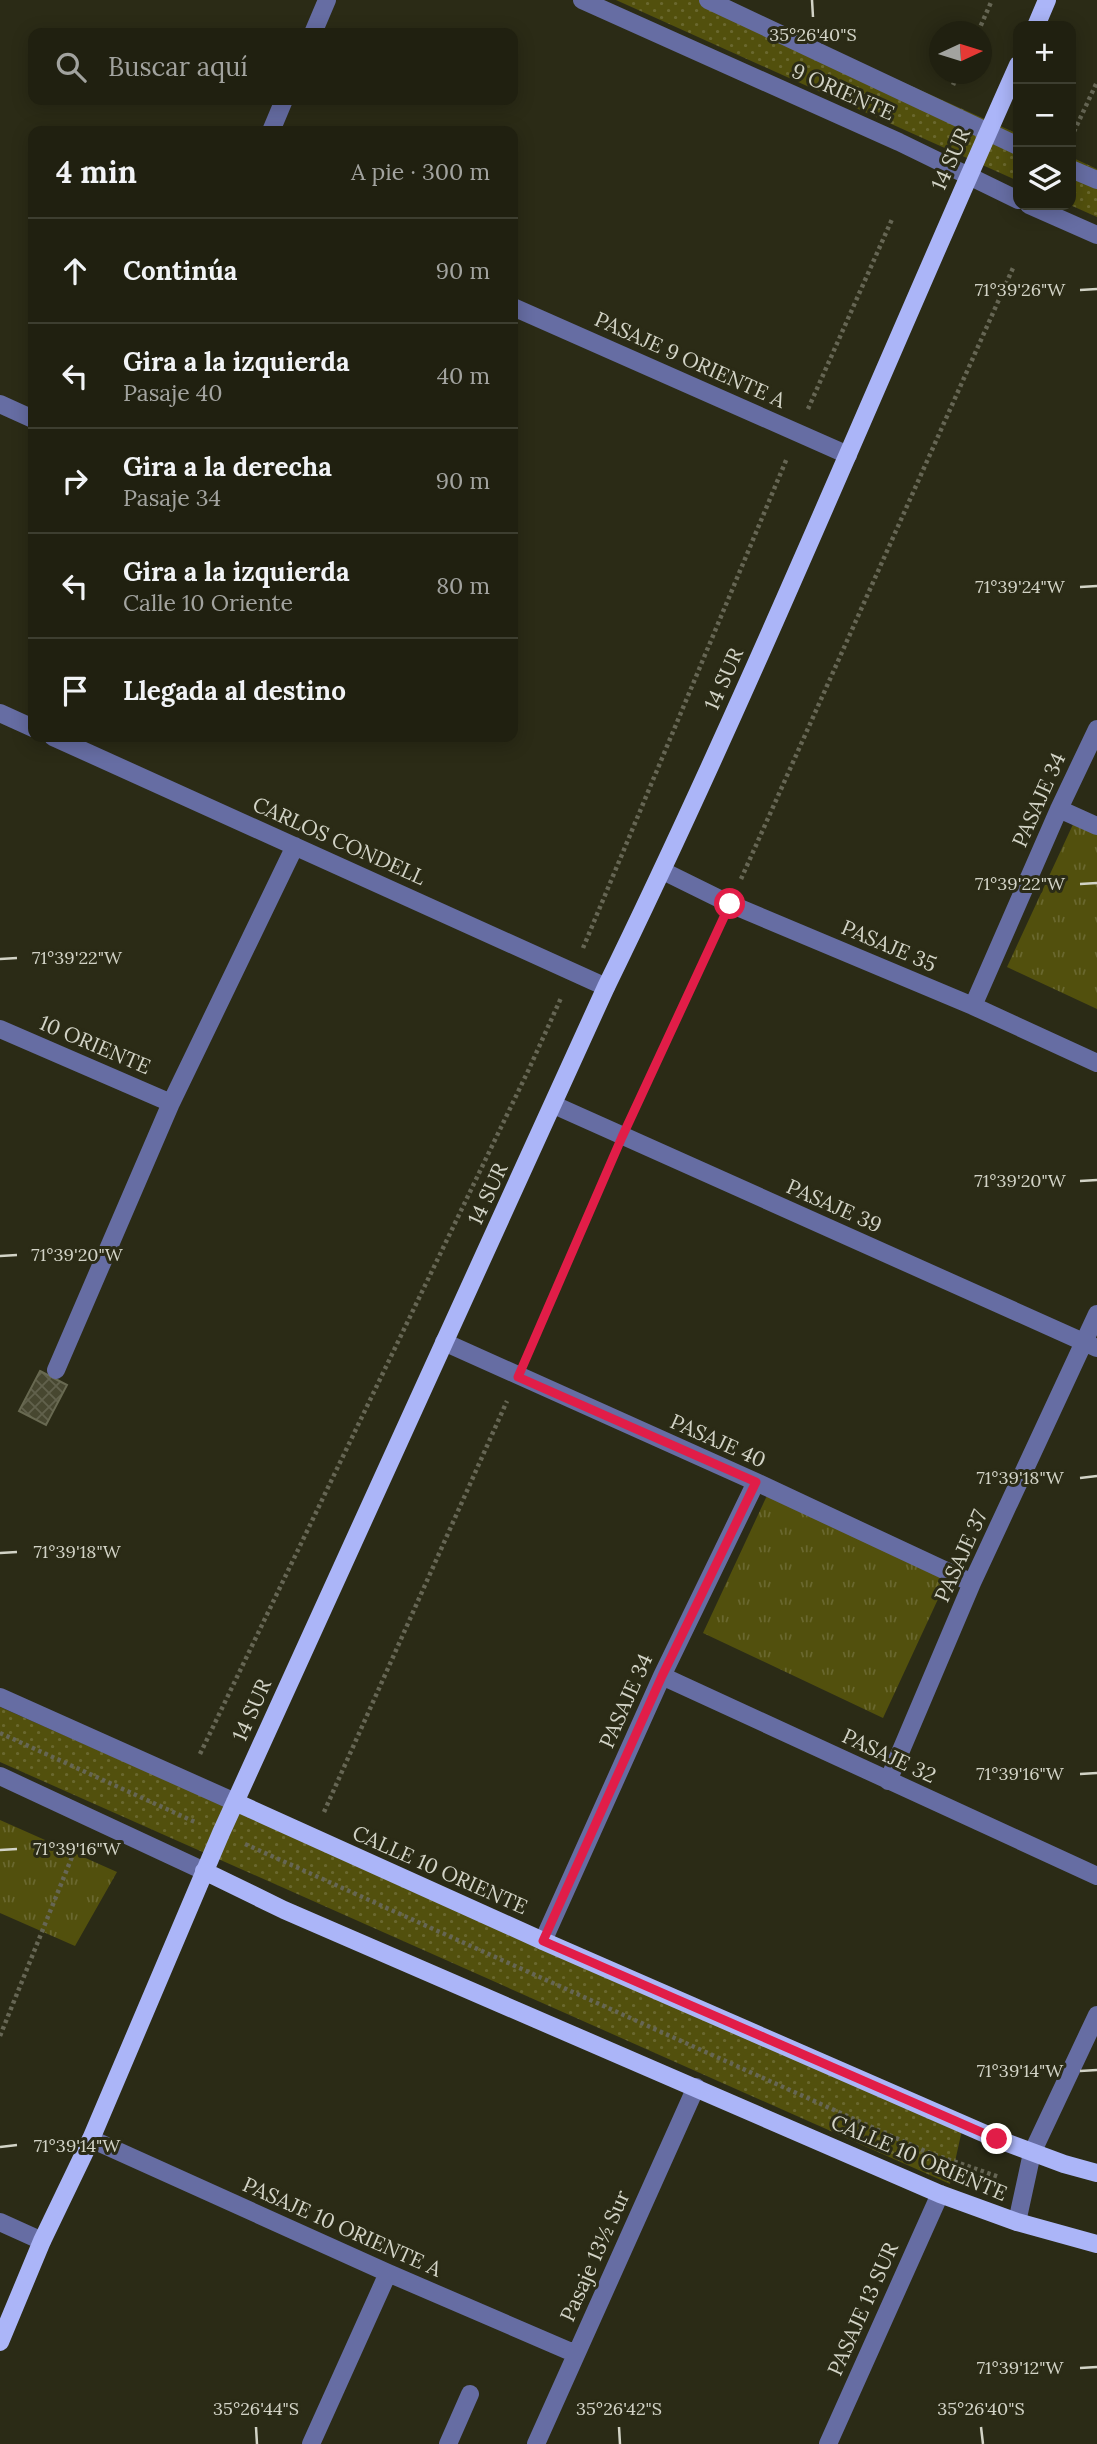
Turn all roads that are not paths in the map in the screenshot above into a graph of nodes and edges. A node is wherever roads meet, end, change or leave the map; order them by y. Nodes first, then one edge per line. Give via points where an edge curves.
1 (327, 0) edge
2 (582, 0) edge
3 (708, 0) edge
4 (1047, 0) edge
5 (1038, 21) edge
6 (315, 28) edge
7 (1013, 76) edge
8 (282, 105) edge
9 (273, 126) edge
10 (988, 132) junction
11 (1013, 144) edge
12 (1076, 171) edge
13 (969, 176) junction
14 (1097, 180) edge
15 (1013, 198) edge
16 (1040, 210) edge
17 (1097, 235) edge
18 (518, 309) edge
19 (0, 404) edge
20 (28, 417) edge
21 (848, 455) junction
22 (0, 713) edge
23 (28, 726) edge
24 (1097, 729) edge
25 (64, 742) edge
26 (1059, 809) junction
27 (1097, 826) edge
28 (295, 846) junction
29 (663, 871) junction
30 (606, 986) junction
31 (973, 1006) junction
32 (0, 1029) edge
33 (1097, 1063) edge
34 (171, 1103) junction
35 (554, 1105) junction
36 (1097, 1314) edge
37 (444, 1342) junction
38 (1091, 1345) edge
39 (57, 1370) dead end
40 (756, 1482) junction
41 (972, 1583) junction
42 (662, 1676) junction
43 (0, 1697) edge
44 (0, 1776) edge
45 (888, 1780) junction
46 (235, 1802) junction
47 (204, 1871) junction
48 (1097, 1877) edge
49 (543, 1941) junction
50 (1097, 2015) edge
51 (696, 2087) junction
52 (91, 2139) junction
53 (1032, 2153) junction
54 (1097, 2173) edge
55 (940, 2194) junction
56 (0, 2222) edge
57 (1017, 2222) junction
58 (42, 2241) junction
59 (1097, 2244) edge
60 (388, 2273) junction
61 (0, 2342) edge
62 (576, 2354) junction
63 (470, 2394) dead end
64 (311, 2444) edge
65 (448, 2444) edge
66 (536, 2444) edge
67 (828, 2444) edge

1 - 6 street
2 - 13 street, 9 ORIENTE
3 - 10 street, 9 ORIENTE
4 - 5 main road
7 - 10 main road, 14 SUR
8 - 9 street
10 - 11 street, 9 ORIENTE
10 - 13 main road, 14 SUR
12 - 14 street
13 - 15 street, 9 ORIENTE
13 - 21 main road, 14 SUR
16 - 17 street
18 - 21 street, PASAJE 9 ORIENTE A
19 - 20 street
21 - 29 main road, 14 SUR
22 - 23 street
24 - 26 street, PASAJE 34
25 - 28 street, CARLOS CONDELL
26 - 27 street
26 - 31 street, PASAJE 34
28 - 30 street, CARLOS CONDELL
28 - 34 street
29 - 30 main road, 14 SUR
29 - 31 street, PASAJE 35 via 730,904
30 - 35 main road, 14 SUR
31 - 33 street, PASAJE 35
32 - 34 street, 10 ORIENTE
34 - 39 street
35 - 37 main road, 14 SUR
35 - 38 street, PASAJE 39
36 - 38 street, PASAJE 37
37 - 40 street, PASAJE 40
37 - 46 main road, 14 SUR
38 - 41 street, PASAJE 37
40 - 41 street, PASAJE 40
40 - 42 street, PASAJE 34
41 - 45 street, PASAJE 37
42 - 45 street, PASAJE 32
42 - 49 street, PASAJE 34
43 - 46 street, CALLE 10 ORIENTE
44 - 47 street, CALLE 10 ORIENTE
45 - 48 street, PASAJE 32
46 - 47 main road, 14 SUR
46 - 49 main road, CALLE 10 ORIENTE
47 - 51 main road, CALLE 10 ORIENTE via 284,1910
47 - 52 main road, 14 SUR
49 - 53 main road, CALLE 10 ORIENTE
50 - 53 street
51 - 55 main road, CALLE 10 ORIENTE
51 - 62 street, Pasaje 13½ Sur
52 - 58 main road, 14 SUR
52 - 60 street, PASAJE 10 ORIENTE A
53 - 54 main road, CALLE 10 ORIENTE
53 - 57 street
55 - 57 main road, CALLE 10 ORIENTE
55 - 67 street, PASAJE 13 SUR
56 - 58 street
57 - 59 main road, CALLE 10 ORIENTE
58 - 61 main road, 14 SUR
60 - 62 street, PASAJE 10 ORIENTE A
60 - 64 street
62 - 66 street, Pasaje 13½ Sur
63 - 65 street

